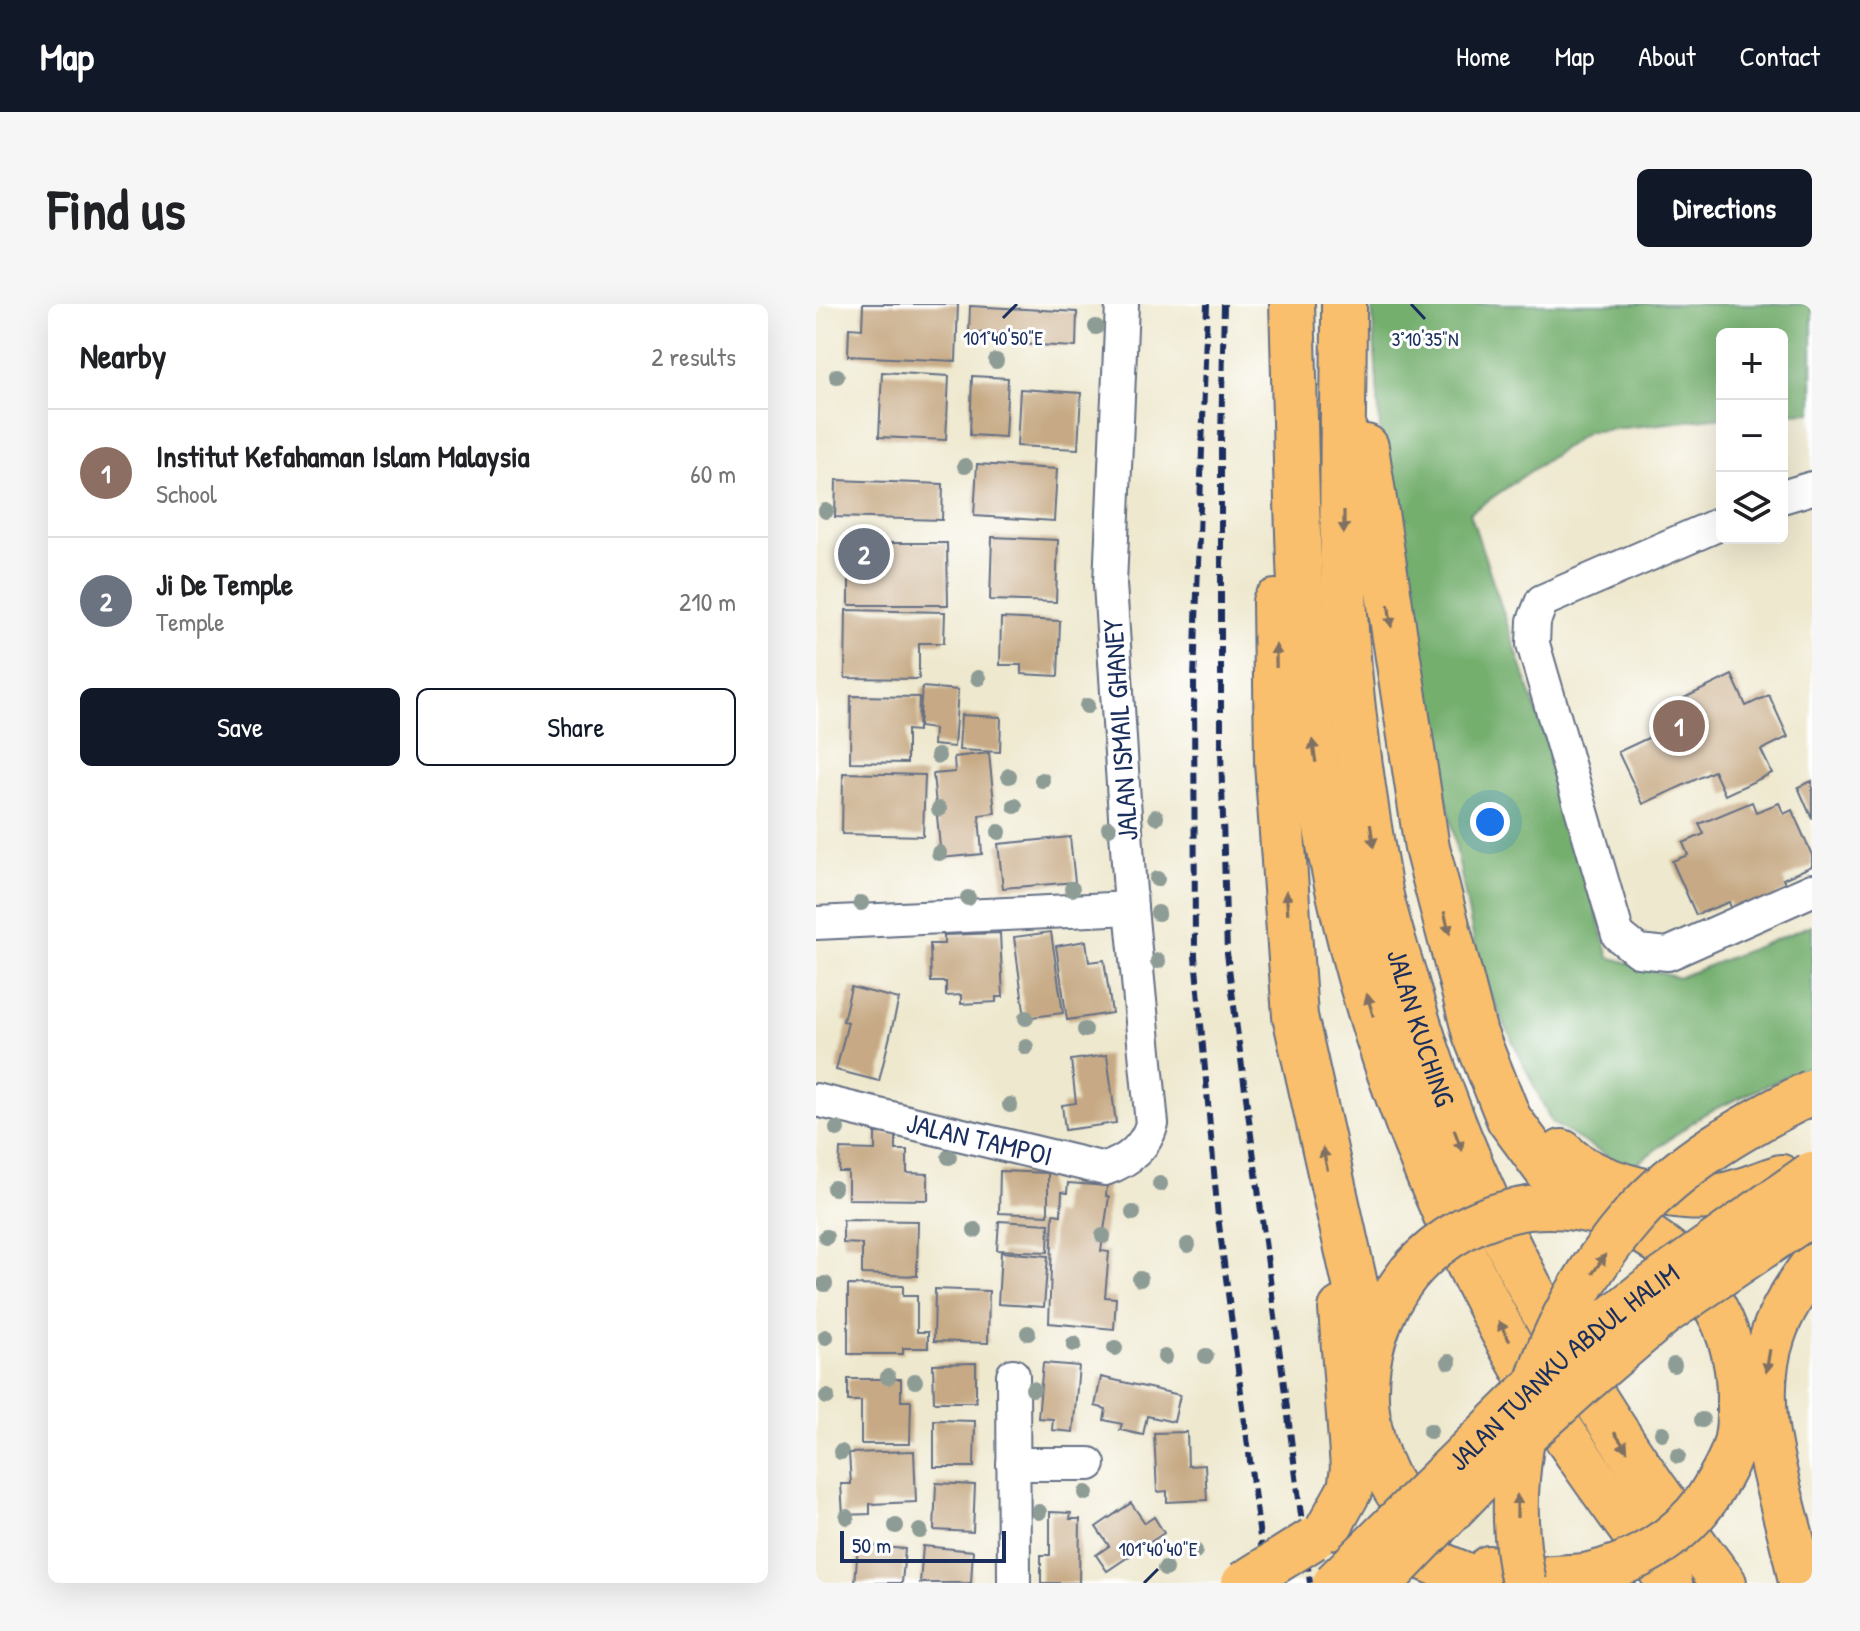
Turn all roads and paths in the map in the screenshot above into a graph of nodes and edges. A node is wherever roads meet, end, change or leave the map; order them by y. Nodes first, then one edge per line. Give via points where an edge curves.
1 (1122, 304) edge
2 (1291, 304) edge
3 (1345, 304) edge
4 (1812, 488) edge
5 (1788, 495) edge
6 (1716, 526) edge
7 (1812, 890) edge
8 (1131, 908) junction
9 (816, 923) edge
10 (1475, 1034) junction
11 (1812, 1092) edge
12 (816, 1100) edge
13 (1137, 1150) joint
14 (1802, 1167) edge
15 (1812, 1214) edge
16 (1634, 1228) junction
17 (1342, 1235) junction
18 (1812, 1247) edge
19 (1812, 1255) edge
20 (1812, 1266) edge
21 (1734, 1348) junction
22 (1370, 1351) junction
23 (1013, 1375) dead end
24 (1735, 1441) junction
25 (1374, 1445) junction
26 (1013, 1464) junction
27 (1089, 1464) dead end
28 (1328, 1552) edge
29 (1489, 1572) edge
30 (1014, 1583) edge
31 (1243, 1583) edge
32 (1293, 1583) edge
33 (1382, 1583) edge
34 (1670, 1583) edge
35 (1724, 1583) edge
36 (1799, 1583) edge

1 - 8 street, JALAN ISMAIL GHANEY via 1110,584
17 -> 2 highway via 1295,1016 1277,762 1273,474
34 -> 2 highway, JALAN KUCHING via 1531,1381 1442,1211 1392,1080 1340,898 1313,742 1301,583
3 -> 10 highway via 1427,848
3 -> 35 highway, JALAN KUCHING via 1344,594 1357,721 1380,889 1422,1040 1465,1159 1573,1367
4 - 5 street
6 - 7 street via 1542,601 1533,644 1618,935 1638,951 1668,954
8 - 9 street
8 - 13 street, JALAN ISMAIL GHANEY via 1152,1124 1148,1139
10 - 14 highway via 1530,1115 1567,1158 1608,1179 1656,1193 1721,1196
10 - 16 highway via 1509,1119 1551,1176
29 -> 11 highway, bridge via 1517,1552 1517,1457 1539,1374 1567,1312 1634,1215 1688,1166 1757,1119
12 - 13 street, JALAN TAMPOI via 1105,1169 1123,1163
14 - 16 main road, JALAN TUANKU ABDUL HALIM via 1715,1222
14 - 18 main road via 1757,1200 1749,1213 1752,1233 1761,1244 1784,1252
14 - 28 main road, JALAN TUANKU ABDUL HALIM, bridge
15 - 33 main road, JALAN TUANKU ABDUL HALIM, bridge via 1664,1314 1514,1446
16 - 21 main road via 1677,1257 1709,1293
16 - 22 main road, bridge via 1573,1208 1529,1208 1459,1231 1409,1273 1382,1317
17 - 22 highway
17 - 28 highway via 1341,1322 1353,1468
19 - 21 main road via 1779,1284
20 -> 36 highway via 1772,1337 1764,1391 1769,1449
21 - 24 main road
22 - 25 main road via 1366,1399
23 - 26 street
24 - 29 main road, bridge via 1706,1500 1653,1549 1620,1566 1585,1575 1548,1578
24 - 36 highway
25 - 28 main road
25 - 29 main road via 1387,1477 1429,1532
26 - 27 street
26 - 30 street
28 - 29 main road
28 - 31 main road, bridge
28 - 32 main road

